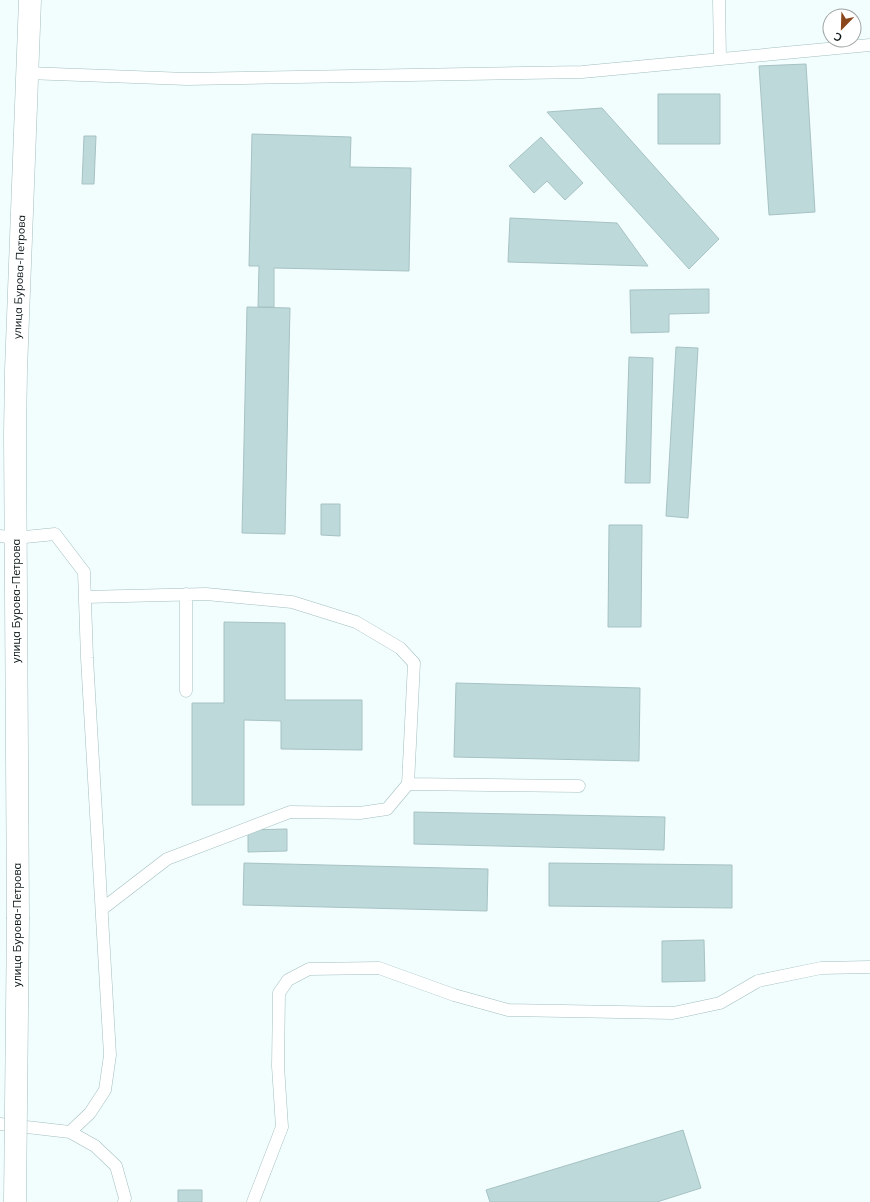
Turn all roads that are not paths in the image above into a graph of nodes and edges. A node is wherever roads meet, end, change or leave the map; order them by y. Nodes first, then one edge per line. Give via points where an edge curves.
1 (30, 0) edge
2 (719, 0) edge
3 (870, 45) edge
4 (720, 58) junction
5 (27, 73) junction
6 (8, 537) edge
7 (186, 594) junction
8 (85, 597) junction
9 (186, 691) dead end
10 (408, 784) junction
11 (579, 786) dead end
12 (102, 910) junction
13 (870, 967) edge
14 (0, 1124) edge
15 (70, 1132) junction
16 (15, 1202) edge
17 (124, 1202) edge
18 (253, 1202) edge

1 - 5 main road, улица Бурова-Петрова
2 - 4 lane
3 - 4 lane
4 - 5 lane via 582,72 187,79
5 - 6 main road, улица Бурова-Петрова
6 - 8 lane via 55,534 84,572
6 - 16 main road, улица Бурова-Петрова, bridge via 18,917
7 - 8 lane
7 - 9 lane
7 - 10 lane via 292,602 356,622 400,648 414,664
8 - 12 lane
10 - 11 lane
10 - 12 lane via 387,809 360,813 290,812 167,859
12 - 15 lane via 110,1055 105,1090 90,1113
13 - 18 lane via 821,968 758,981 720,1003 673,1013 508,1010 454,995 379,968 309,969 288,980 279,993 278,1066 282,1127
14 - 15 lane
15 - 17 lane via 95,1146 116,1166

